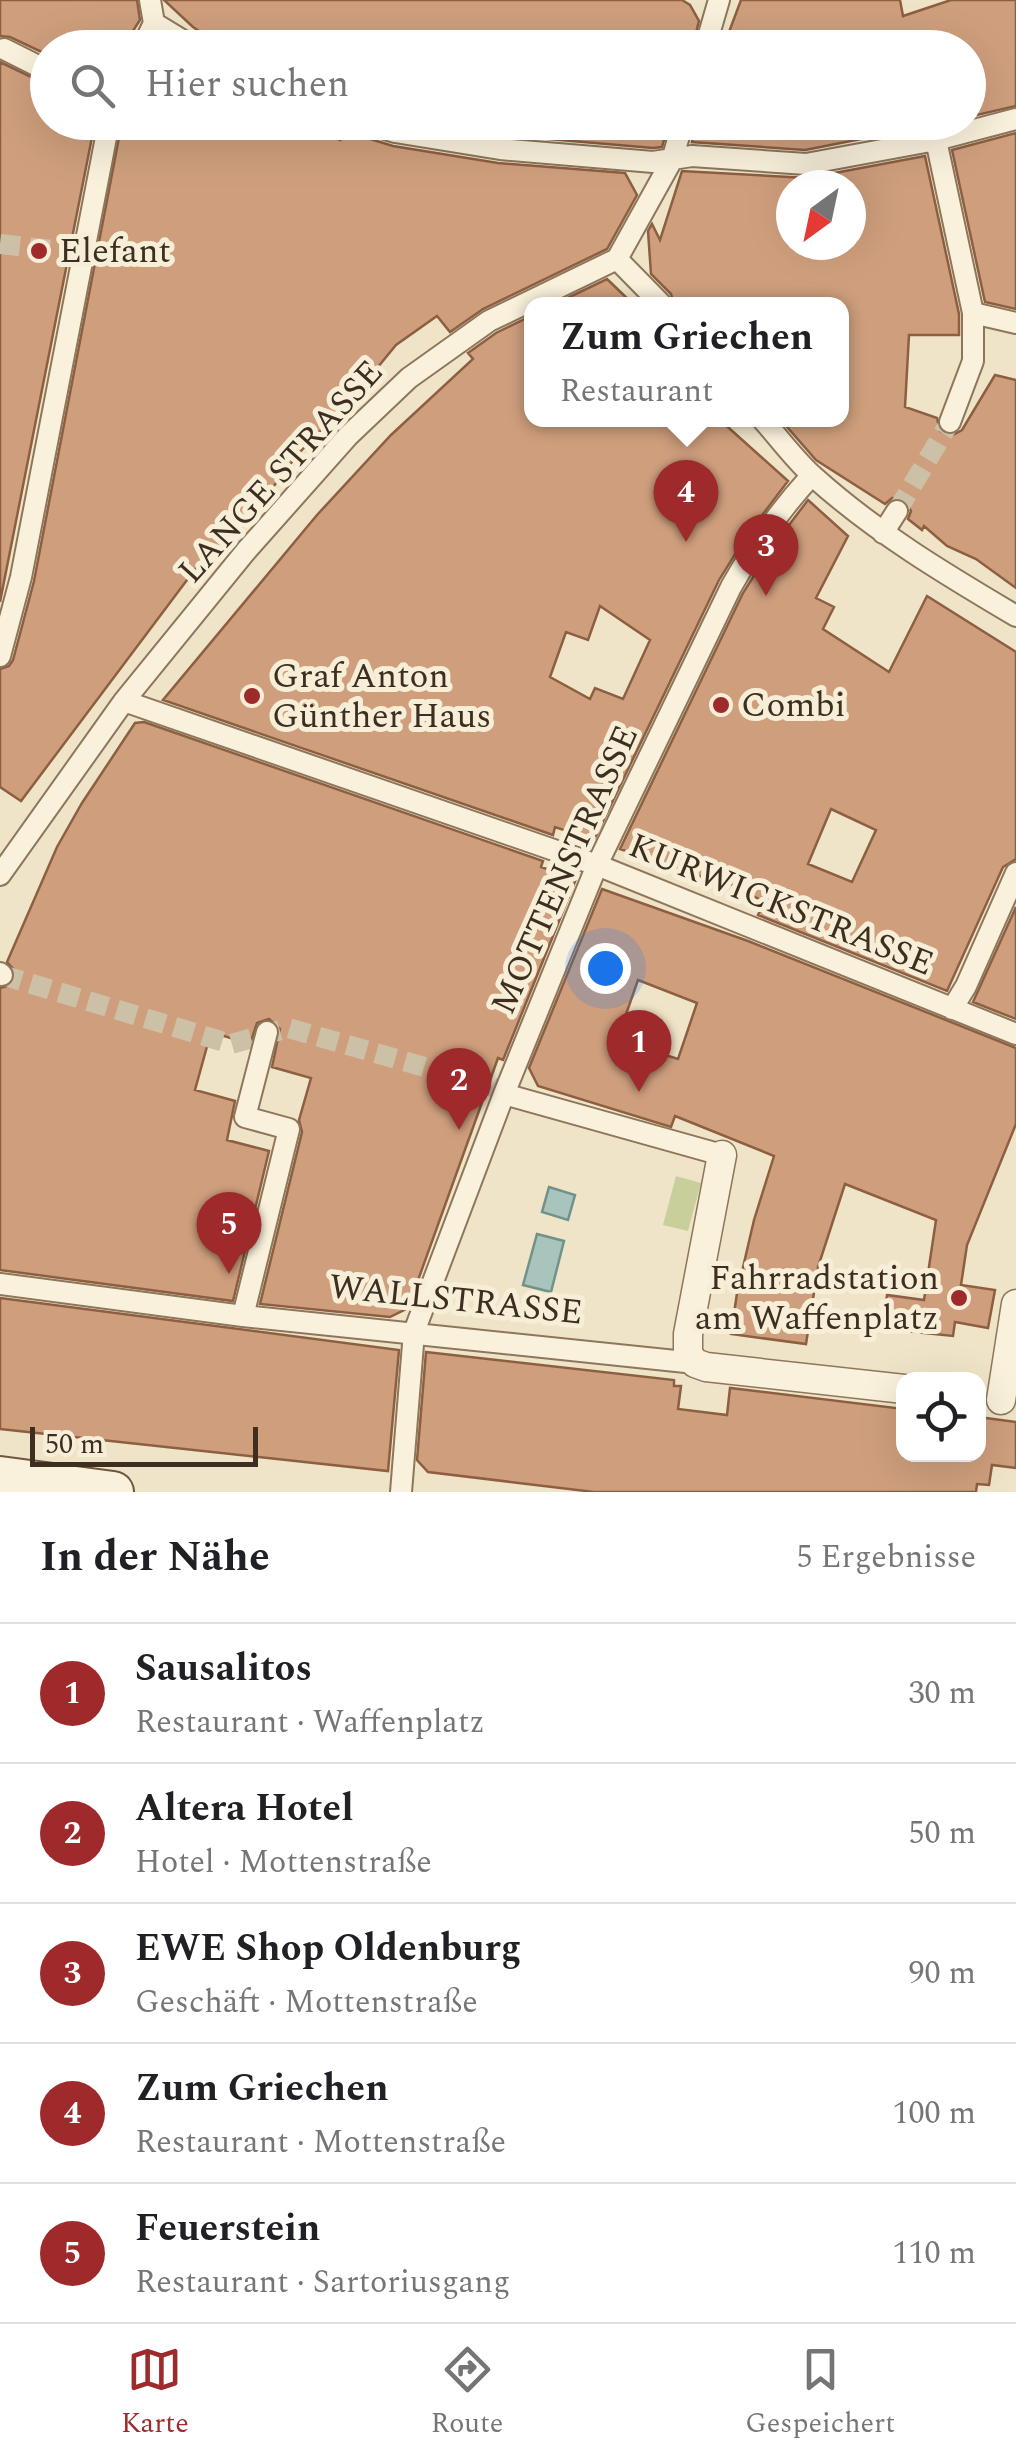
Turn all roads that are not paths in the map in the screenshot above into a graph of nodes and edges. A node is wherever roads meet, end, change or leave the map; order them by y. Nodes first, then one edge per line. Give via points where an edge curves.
1 (150, 0) edge
2 (714, 2) edge
3 (154, 23) junction
4 (151, 30) edge
5 (165, 30) edge
6 (709, 30) edge
7 (4, 49) dead end
8 (30, 62) edge
9 (1016, 119) edge
10 (986, 127) edge
11 (104, 140) edge
12 (444, 140) edge
13 (678, 140) edge
14 (936, 140) joint
15 (672, 160) junction
16 (618, 259) junction
17 (538, 297) edge
18 (654, 297) edge
19 (524, 303) edge
20 (973, 313) junction
21 (1016, 323) edge
22 (950, 422) tunnel mouth
23 (769, 427) edge
24 (812, 475) junction
25 (897, 511) tunnel mouth
26 (884, 533) junction
27 (1016, 616) edge
28 (0, 656) edge
29 (124, 701) junction
30 (597, 866) junction
31 (1016, 873) edge
32 (0, 874) edge
33 (952, 1009) junction
34 (267, 1032) dead end
35 (1016, 1034) edge
36 (504, 1094) junction
37 (722, 1155) joint
38 (0, 1284) edge
39 (1016, 1304) edge
40 (242, 1316) junction
41 (414, 1332) junction
42 (695, 1362) junction
43 (896, 1388) edge
44 (999, 1400) edge
45 (0, 1477) edge
46 (113, 1492) edge
47 (400, 1492) edge

1 - 3 street
2 - 6 street
3 - 4 street
3 - 5 street
7 - 8 street
9 - 10 street
11 - 28 street via 72,252 21,577
12 - 15 street
13 - 15 street
14 - 15 street via 806,164
14 - 20 street
15 - 16 street
16 - 17 street, LANGE STRASSE
16 - 18 street
19 - 29 street, LANGE STRASSE via 489,320 409,378 348,436
20 - 21 street
20 - 22 street via 973,362
23 - 24 street
24 - 26 street
24 - 30 street, MOTTENSTRASSE via 754,546 731,587
25 - 26 street
26 - 27 street
29 - 30 street, KURWICKSTRASSE
29 - 32 street, LANGE STRASSE
30 - 33 street, KURWICKSTRASSE
30 - 36 street, MOTTENSTRASSE
31 - 33 street
33 - 35 street, KURWICKSTRASSE
34 - 40 street via 245,1117 288,1128
36 - 37 street
36 - 41 street, MOTTENSTRASSE
37 - 42 street via 688,1334
38 - 40 street, WALLSTRASSE
39 - 44 street
40 - 41 street, WALLSTRASSE
41 - 42 street, WALLSTRASSE
41 - 47 street, MOTTENSTRASSE
42 - 43 street, WALLSTRASSE
45 - 46 main road

